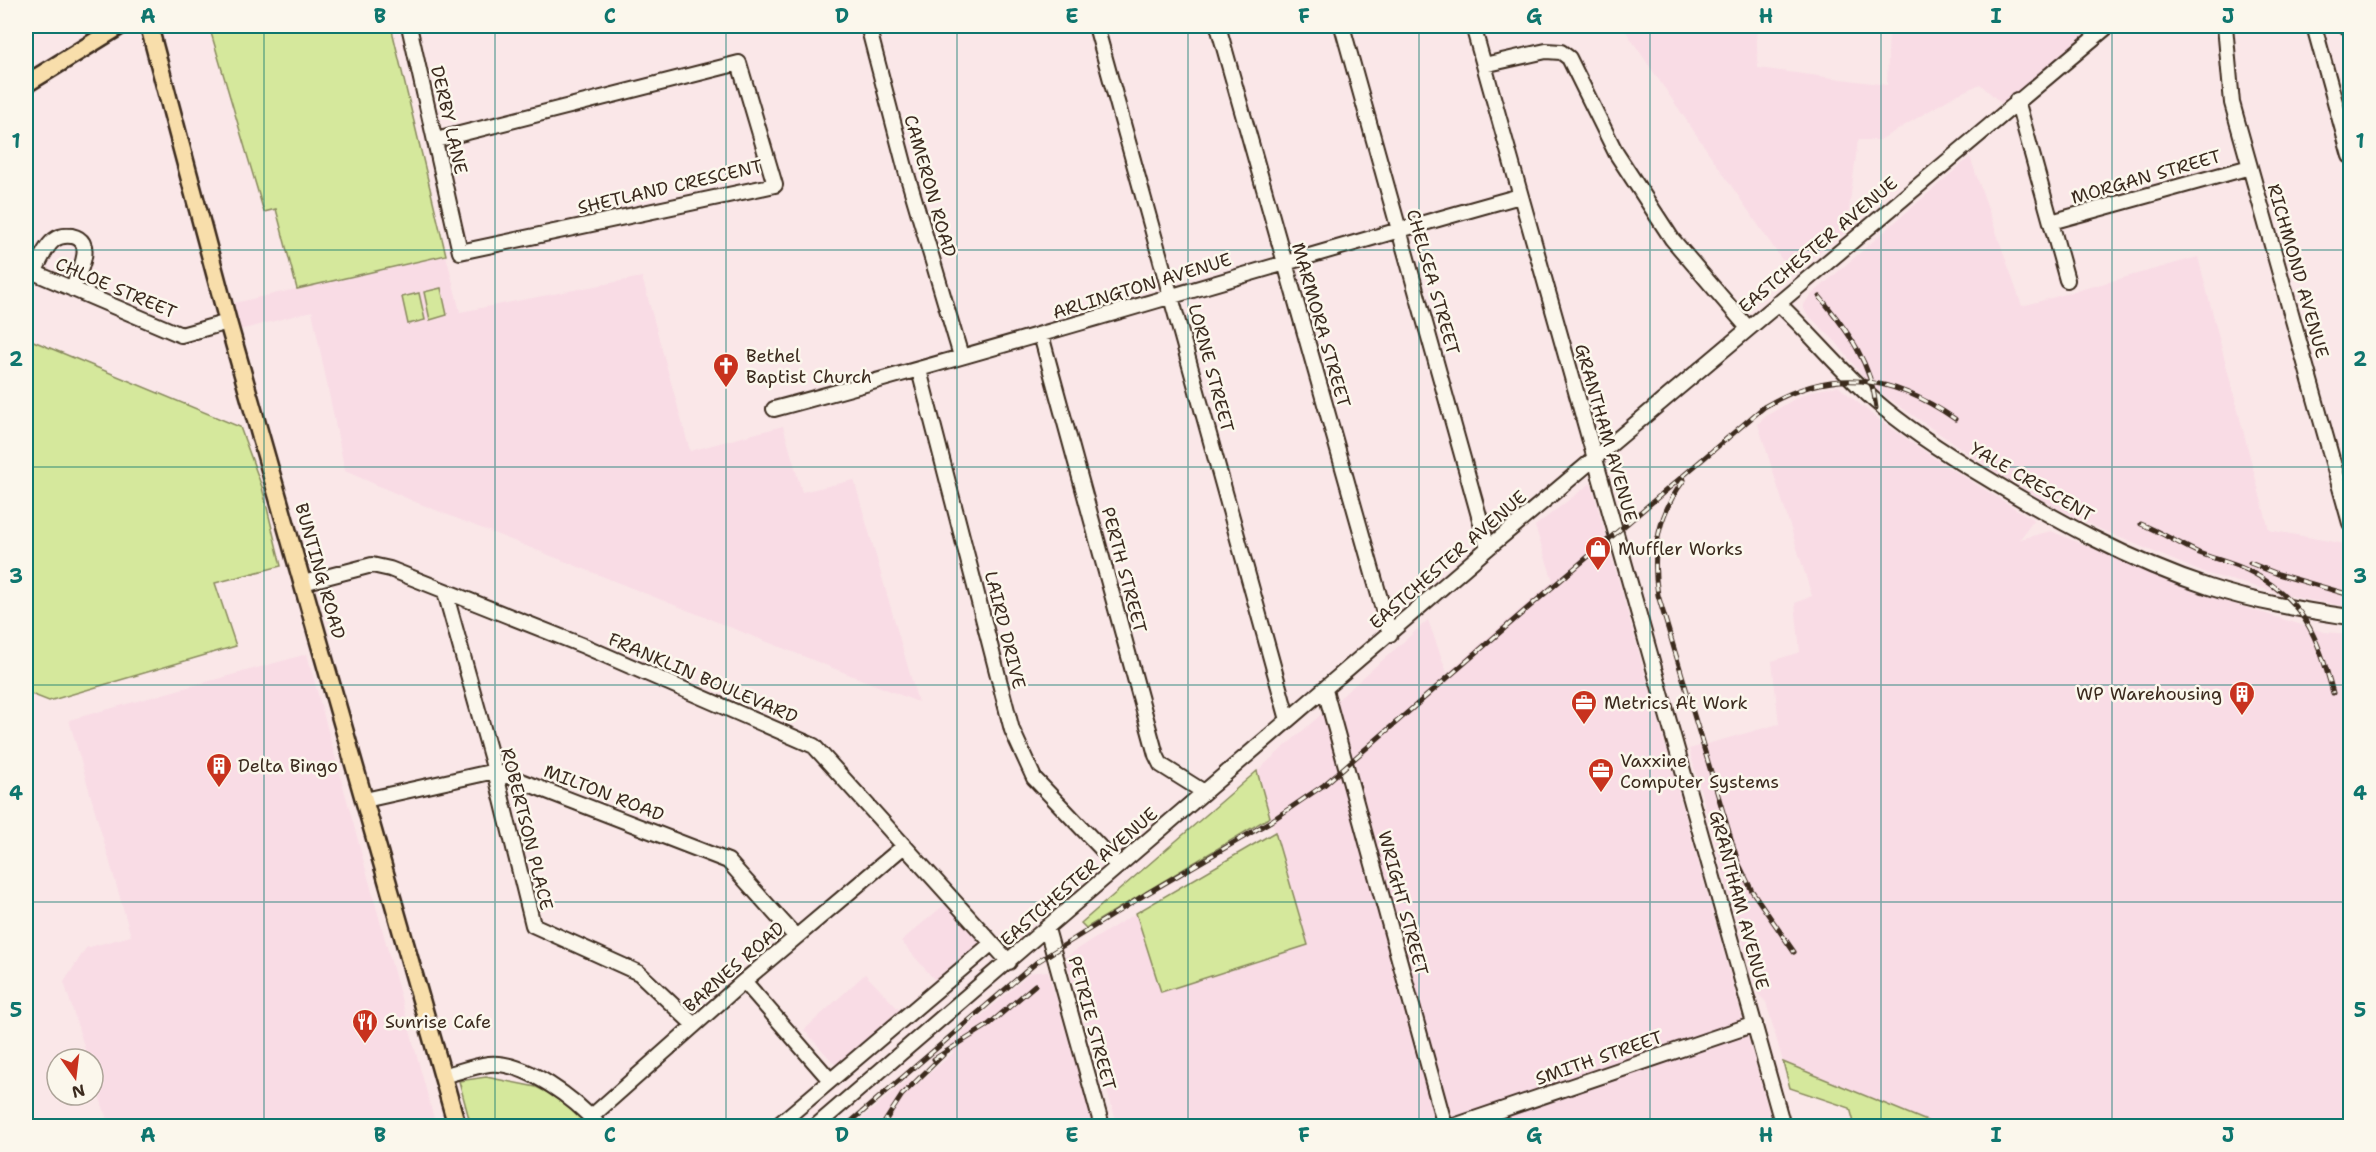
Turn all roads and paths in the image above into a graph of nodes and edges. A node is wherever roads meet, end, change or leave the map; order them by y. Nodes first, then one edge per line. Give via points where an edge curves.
1 (120, 26) edge
2 (149, 26) edge
3 (408, 26) edge
4 (868, 26) edge
5 (1096, 26) edge
6 (1218, 26) edge
7 (1342, 26) edge
8 (1473, 26) edge
9 (2108, 26) edge
10 (2225, 26) edge
11 (2314, 26) edge
12 (1484, 65) junction
13 (26, 84) edge
14 (2017, 100) junction
15 (436, 140) junction
16 (2350, 156) edge
17 (2250, 167) junction
18 (1520, 196) junction
19 (453, 222) joint
20 (2051, 222) junction
21 (1399, 230) junction
22 (1284, 262) junction
23 (30, 271) edge
24 (2067, 280) dead end
25 (72, 289) junction
26 (1173, 297) junction
27 (1778, 303) junction
28 (228, 322) junction
29 (1748, 328) junction
30 (1041, 335) junction
31 (961, 356) junction
32 (920, 370) junction
33 (774, 409) dead end
34 (1595, 457) junction
35 (2350, 523) edge
36 (1488, 548) junction
37 (303, 583) junction
38 (445, 592) junction
39 (2350, 617) edge
40 (1389, 634) junction
41 (1325, 690) junction
42 (1288, 720) junction
43 (495, 771) junction
44 (1204, 792) junction
45 (365, 800) junction
46 (904, 846) junction
47 (1118, 866) junction
48 (1047, 929) junction
49 (796, 937) junction
50 (991, 944) junction
51 (1009, 962) junction
52 (744, 981) junction
53 (1755, 1024) junction
54 (694, 1026) junction
55 (443, 1076) junction
56 (832, 1079) junction
57 (851, 1096) junction
58 (595, 1122) edge
59 (456, 1126) edge
60 (777, 1126) edge
61 (816, 1126) edge
62 (1102, 1126) edge
63 (1445, 1126) edge
64 (1454, 1126) edge
65 (1783, 1126) edge

1 - 13 main road
2 - 28 main road, BUNTING ROAD
3 - 15 street, DERBY LANE
4 - 31 street, CAMERON ROAD
5 - 26 street, LORNE STREET
6 - 22 street, MARMORA STREET
7 - 21 street, CHELSEA STREET
8 - 12 street, GRANTHAM AVENUE
9 - 14 street, EASTCHESTER AVENUE
10 - 17 street, RICHMOND AVENUE via 2232,103
11 - 16 street
12 - 18 street, GRANTHAM AVENUE
12 - 29 street via 1546,51 1561,52 1569,58 1616,153 1672,239
14 - 20 street
14 - 27 street, EASTCHESTER AVENUE
15 - 19 street, DERBY LANE
15 - 19 street, SHETLAND CRESCENT via 739,63 775,185 460,252
17 - 20 street, MORGAN STREET
17 - 35 street, RICHMOND AVENUE
18 - 21 street, ARLINGTON AVENUE
18 - 34 street, GRANTHAM AVENUE
20 - 24 street
21 - 22 street, ARLINGTON AVENUE
21 - 36 street, CHELSEA STREET
22 - 26 street, ARLINGTON AVENUE
22 - 40 street, MARMORA STREET
23 - 25 street, CHLOE STREET
23 - 25 street via 52,241 62,236 76,237 85,250
25 - 28 street, CHLOE STREET via 181,335
26 - 30 street, ARLINGTON AVENUE
26 - 42 street, LORNE STREET
27 - 29 street, EASTCHESTER AVENUE
27 - 39 street, YALE CRESCENT via 1875,401 1946,453 2048,516 2208,587
28 - 37 main road, BUNTING ROAD
29 - 34 street, EASTCHESTER AVENUE
30 - 31 street, ARLINGTON AVENUE
30 - 44 street, PERTH STREET via 1156,755 1161,765
31 - 32 street, ARLINGTON AVENUE
32 - 33 street, ARLINGTON AVENUE
32 - 47 street, LAIRD DRIVE via 1012,730 1034,778
34 - 36 street, EASTCHESTER AVENUE
34 - 53 street, GRANTHAM AVENUE
36 - 40 street, EASTCHESTER AVENUE
37 - 38 street, FRANKLIN BOULEVARD via 372,566 390,569
37 - 45 main road, BUNTING ROAD
38 - 43 street, ROBERTSON PLACE
38 - 46 street, FRANKLIN BOULEVARD via 584,646 814,746
40 - 41 street, EASTCHESTER AVENUE
41 - 42 street, EASTCHESTER AVENUE
41 - 63 street, WRIGHT STREET
42 - 44 street, EASTCHESTER AVENUE
43 - 45 street
43 - 49 street, MILTON ROAD via 728,861
43 - 54 street, ROBERTSON PLACE via 533,926 639,973
44 - 47 street, EASTCHESTER AVENUE
45 - 55 main road, BUNTING ROAD
46 - 49 street, BARNES ROAD
46 - 50 street, FRANKLIN BOULEVARD
47 - 48 street, EASTCHESTER AVENUE
48 - 51 street, EASTCHESTER AVENUE
48 - 62 street, PETRIE STREET
49 - 52 street, BARNES ROAD
50 - 51 street, FRANKLIN BOULEVARD
50 - 56 street, EASTCHESTER AVENUE
51 - 57 street, EASTCHESTER AVENUE
52 - 54 street, BARNES ROAD
52 - 56 street
53 - 64 street, SMITH STREET
53 - 65 street, GRANTHAM AVENUE
54 - 58 street, BARNES ROAD
55 - 58 street via 488,1064 511,1065 537,1075
55 - 59 main road, BUNTING ROAD
56 - 57 street
56 - 60 street, EASTCHESTER AVENUE
57 - 61 street, EASTCHESTER AVENUE

